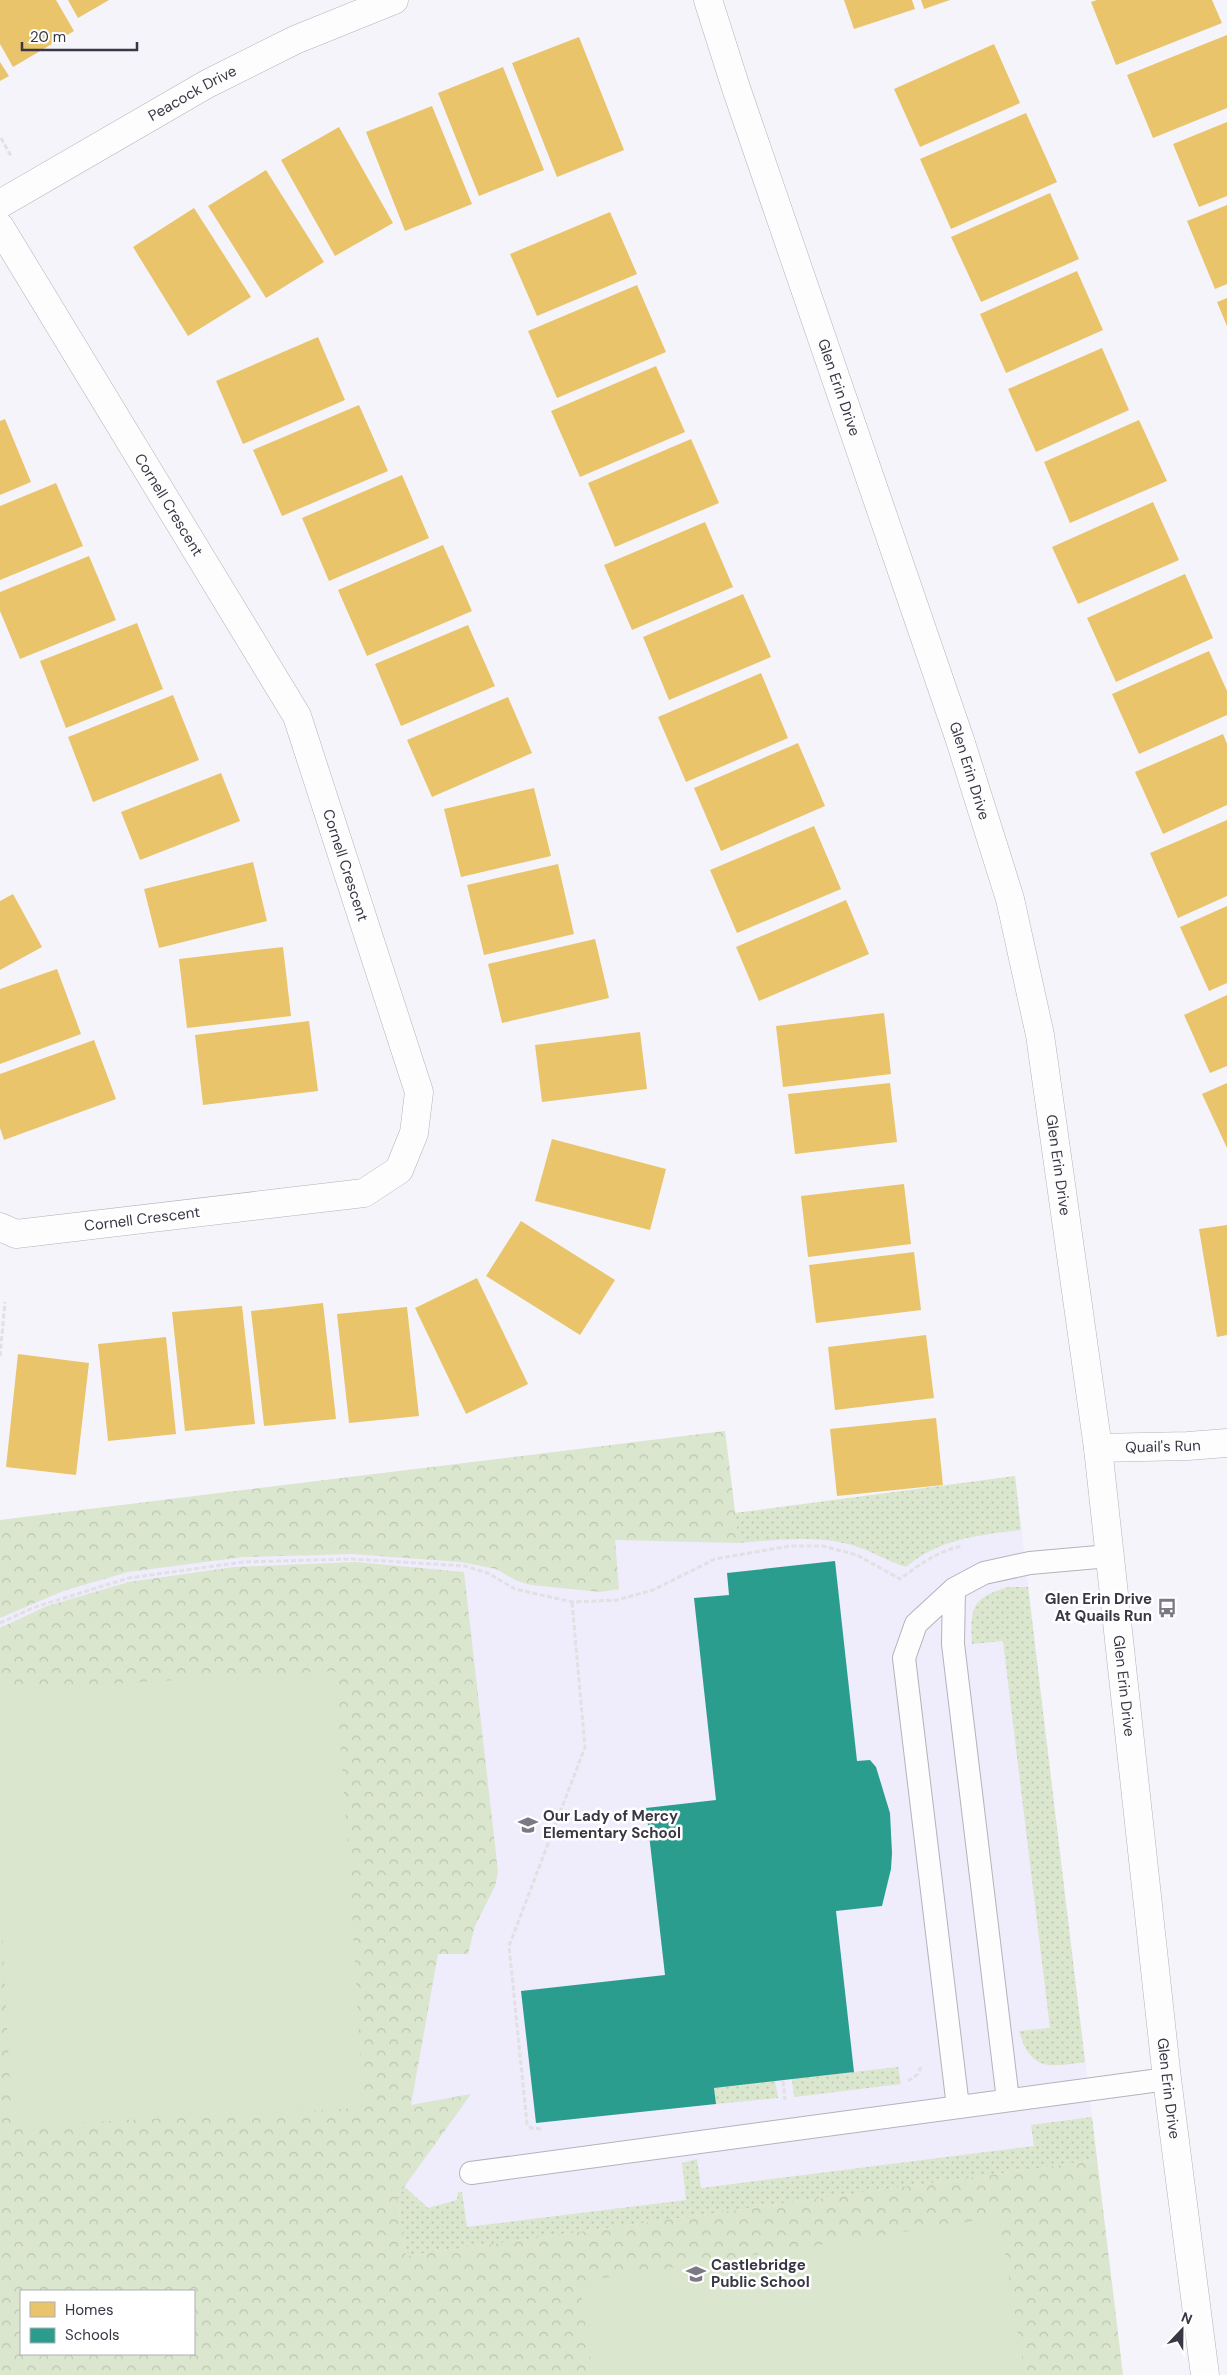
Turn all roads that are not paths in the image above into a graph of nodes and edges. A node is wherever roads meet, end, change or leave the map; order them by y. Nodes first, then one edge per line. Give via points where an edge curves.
1 (394, 0) edge
2 (708, 0) edge
3 (0, 204) edge
4 (0, 227) edge
5 (0, 1227) edge
6 (1227, 1443) edge
7 (1098, 1448) junction
8 (1109, 1556) junction
9 (954, 1589) junction
10 (1167, 2079) junction
11 (1008, 2100) junction
12 (958, 2107) junction
13 (470, 2173) dead end
14 (1205, 2375) edge

1 - 3 street, Peacock Drive via 294,40 207,84
2 - 7 street, Glen Erin Drive via 960,740 1010,899 1040,1035
4 - 5 street, Cornell Crescent via 297,716 419,1092 414,1133 399,1170 364,1193 16,1234
6 - 7 street, Quail's Run
7 - 8 street, Glen Erin Drive
8 - 9 lane via 1030,1563 984,1573
8 - 10 street, Glen Erin Drive
9 - 11 lane via 953,1644
9 - 12 lane via 916,1624 904,1658
10 - 11 lane
10 - 14 street, Glen Erin Drive
11 - 12 lane
12 - 13 lane

